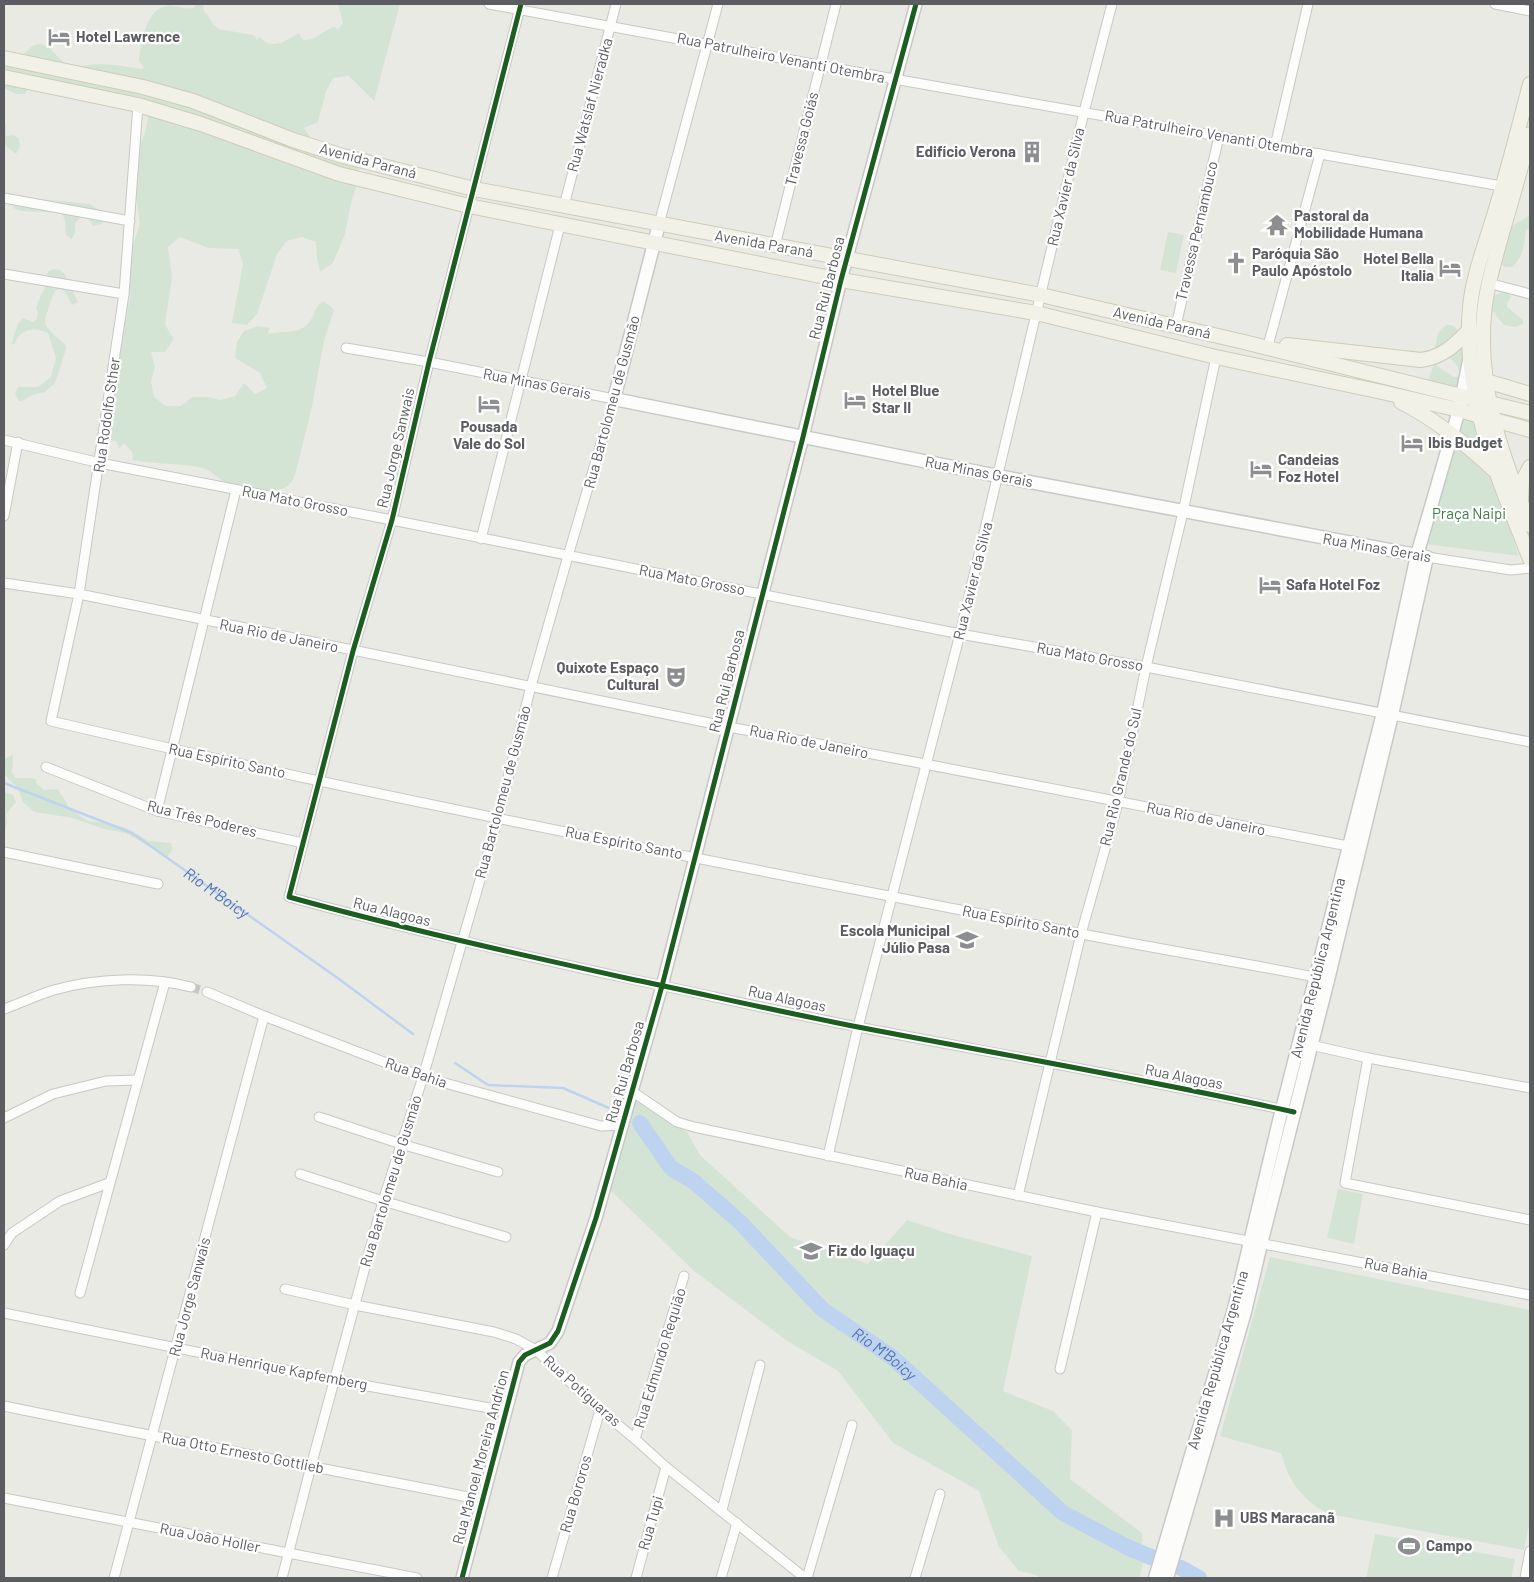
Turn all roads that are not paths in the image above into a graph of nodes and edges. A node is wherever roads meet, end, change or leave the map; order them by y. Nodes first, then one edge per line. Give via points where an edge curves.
1 (489, 4) edge
2 (616, 4) edge
3 (718, 4) edge
4 (836, 4) edge
5 (916, 4) edge
6 (1112, 4) edge
7 (1308, 4) edge
8 (1495, 4) edge
9 (521, 7) edge
10 (1530, 10) edge
11 (611, 26) junction
12 (706, 44) junction
13 (4, 58) edge
14 (821, 65) junction
15 (4, 78) edge
16 (894, 79) junction
17 (1530, 84) edge
18 (138, 105) junction
19 (1084, 112) junction
20 (1530, 134) edge
21 (1219, 136) junction
22 (1275, 146) junction
23 (1320, 154) junction
24 (1509, 187) junction
25 (474, 189) junction
26 (4, 198) edge
27 (469, 206) junction
28 (564, 206) junction
29 (130, 221) junction
30 (659, 224) junction
31 (560, 225) junction
32 (654, 242) junction
33 (775, 246) junction
34 (847, 259) junction
35 (4, 274) edge
36 (841, 280) junction
37 (1488, 283) junction
38 (124, 294) junction
39 (1530, 294) edge
40 (1041, 295) junction
41 (1036, 313) junction
42 (1176, 326) junction
43 (1470, 329) junction
44 (1244, 342) junction
45 (1269, 342) junction
46 (346, 348) dead end
47 (1216, 357) junction
48 (429, 362) junction
49 (1486, 381) junction
50 (519, 382) junction
51 (1382, 392) junction
52 (1530, 394) edge
53 (1468, 397) junction
54 (614, 399) junction
55 (1490, 402) junction
56 (1459, 410) junction
57 (1530, 413) edge
58 (1478, 416) junction
59 (1493, 420) junction
60 (1530, 430) edge
61 (1452, 434) junction
62 (803, 437) junction
63 (4, 440) edge
64 (18, 442) junction
65 (100, 463) junction
66 (1530, 467) edge
67 (1495, 471) junction
68 (998, 476) junction
69 (236, 490) junction
70 (1521, 503) junction
71 (1183, 512) junction
72 (4, 516) edge
73 (392, 520) junction
74 (1530, 525) edge
75 (481, 539) junction
76 (568, 556) junction
77 (1422, 556) junction
78 (1530, 559) edge
79 (1530, 568) edge
80 (4, 583) edge
81 (79, 594) junction
82 (762, 594) junction
83 (205, 621) junction
84 (960, 634) junction
85 (353, 651) junction
86 (1146, 668) junction
87 (531, 686) junction
88 (1387, 714) junction
89 (51, 721) joint
90 (729, 727) junction
91 (1530, 742) edge
92 (172, 750) junction
93 (925, 764) junction
94 (46, 767) dead end
95 (320, 780) junction
96 (1118, 802) junction
97 (157, 811) junction
98 (498, 818) junction
99 (303, 843) junction
100 (1354, 848) junction
101 (4, 852) edge
102 (694, 857) junction
103 (158, 884) dead end
104 (892, 896) junction
105 (290, 898) joint
106 (1081, 934) junction
107 (462, 942) junction
108 (1322, 979) junction
109 (165, 982) junction
110 (662, 986) junction
111 (191, 987) tunnel mouth
112 (207, 992) tunnel mouth
113 (4, 1009) edge
114 (264, 1016) junction
115 (858, 1027) junction
116 (1311, 1045) junction
117 (1368, 1058) junction
118 (1050, 1062) junction
119 (423, 1077) junction
120 (137, 1080) junction
121 (1530, 1088) edge
122 (632, 1092) junction
123 (1288, 1111) junction
124 (319, 1117) dead end
125 (4, 1118) edge
126 (622, 1126) junction
127 (401, 1144) junction
128 (828, 1156) junction
129 (498, 1172) dead end
130 (300, 1174) dead end
131 (109, 1183) junction
132 (1018, 1196) junction
133 (383, 1201) junction
134 (1097, 1212) junction
135 (1530, 1220) edge
136 (506, 1237) dead end
137 (1255, 1242) junction
138 (4, 1245) edge
139 (684, 1276) dead end
140 (285, 1289) dead end
141 (80, 1293) dead end
142 (1530, 1295) edge
143 (355, 1305) junction
144 (4, 1313) edge
145 (177, 1348) junction
146 (536, 1350) junction
147 (760, 1365) dead end
148 (1060, 1369) dead end
149 (335, 1380) junction
150 (4, 1406) edge
151 (600, 1410) junction
152 (506, 1411) junction
153 (852, 1425) dead end
154 (153, 1437) junction
155 (635, 1439) junction
156 (311, 1466) junction
157 (666, 1467) junction
158 (940, 1494) dead end
159 (4, 1498) edge
160 (483, 1500) junction
161 (722, 1510) junction
162 (129, 1523) junction
163 (737, 1523) junction
164 (1530, 1551) edge
165 (288, 1553) junction
166 (1527, 1575) edge
167 (114, 1578) edge
168 (282, 1578) edge
169 (417, 1578) edge
170 (462, 1578) edge
171 (552, 1578) edge
172 (636, 1578) edge
173 (721, 1578) edge
174 (806, 1578) edge
175 (915, 1578) edge
176 (1155, 1578) edge
177 (1167, 1578) edge

1 - 9 street, Rua Patrulheiro Venanti Otembra
2 - 11 street, Rua Watslaf Nieradka
3 - 12 street, Rua Bartolomeu de Gusmão
4 - 14 street, Travessa Goiás
5 - 16 street, Rua Rui Barbosa
6 - 19 street, Rua Xavier da Silva
7 - 22 street
8 - 10 street
9 - 11 street, Rua Patrulheiro Venanti Otembra
9 - 25 street, Rua Jorge Sanwais
11 - 12 street, Rua Patrulheiro Venanti Otembra
11 - 28 street, Rua Watslaf Nieradka
12 - 14 street, Rua Patrulheiro Venanti Otembra
12 - 30 street, Rua Bartolomeu de Gusmão
13 - 25 main road, Avenida Paraná via 143,86 318,148
14 - 16 street, Rua Patrulheiro Venanti Otembra
14 - 33 street, Travessa Goiás
15 - 18 main road, Avenida Paraná
16 - 19 street, Rua Patrulheiro Venanti Otembra
16 - 34 street, Rua Rui Barbosa
17 - 24 main road, Avenida República Argentina
18 - 27 main road, Avenida Paraná via 339,174
18 - 29 street, Rua Rodolfo Sther
19 - 21 street, Rua Patrulheiro Venanti Otembra
19 - 40 street, Rua Xavier da Silva
20 - 24 main road, Avenida República Argentina
21 - 22 street, Rua Patrulheiro Venanti Otembra
21 - 42 street, Travessa Pernambuco
22 - 23 street, Rua Patrulheiro Venanti Otembra
23 - 24 street, Rua Patrulheiro Venanti Otembra
23 - 45 street
24 - 37 main road, Avenida República Argentina
24 - 43 main road, Avenida República Argentina via 1475,280
25 - 27 street, Rua Jorge Sanwais
25 - 28 main road, Avenida Paraná
26 - 29 street
27 - 31 main road, Avenida Paraná
27 - 48 street, Rua Jorge Sanwais
28 - 30 main road, Avenida Paraná
29 - 38 street, Rua Rodolfo Sther
30 - 32 main road, Rua Bartolomeu de Gusmão
30 - 33 main road, Avenida Paraná
31 - 32 main road, Avenida Paraná
31 - 50 street
32 - 36 main road, Avenida Paraná
32 - 54 main road, Rua Bartolomeu de Gusmão
33 - 34 main road, Avenida Paraná
34 - 36 street, Rua Rui Barbosa
34 - 40 main road, Avenida Paraná
35 - 38 street
36 - 41 main road, Avenida Paraná
36 - 62 street, Rua Rui Barbosa
37 - 39 street
37 - 49 main road, Avenida República Argentina via 1483,343
38 - 65 street, Rua Rodolfo Sther
40 - 41 street, Rua Xavier da Silva
40 - 42 main road, Avenida Paraná
41 - 47 main road, Avenida Paraná
41 - 68 street, Rua Xavier da Silva
42 - 44 main road, Avenida Paraná
43 - 45 main road via 1445,353 1421,360
43 - 53 main road, Avenida República Argentina
44 - 45 main road
44 - 53 main road, Avenida Paraná
46 - 48 street, Rua Minas Gerais
47 - 51 main road, Avenida Paraná
47 - 71 street, Rua Rio Grande do Sul
48 - 50 street, Rua Minas Gerais
48 - 73 street, Rua Jorge Sanwais
49 - 52 main road
49 - 55 main road, Avenida República Argentina
50 - 54 street, Rua Minas Gerais
50 - 75 street
51 - 56 main road, Avenida Paraná
51 - 61 main road via 1421,412
53 - 55 main road, Avenida Paraná
53 - 56 main road, Avenida República Argentina
53 - 58 main road
54 - 62 main road, Rua Minas Gerais
54 - 76 street, Rua Bartolomeu de Gusmão
55 - 57 main road, Avenida Paraná
55 - 59 main road, Avenida República Argentina
56 - 58 main road, Avenida Paraná
56 - 61 main road, Avenida República Argentina
58 - 59 main road, Avenida Paraná
58 - 67 main road
59 - 60 main road, Avenida Paraná
59 - 70 main road, Avenida República Argentina
61 - 67 main road
61 - 77 main road, Avenida República Argentina
62 - 68 main road, Rua Minas Gerais
62 - 82 street, Rua Rui Barbosa
63 - 64 street, Rua Mato Grosso
64 - 65 street, Rua Mato Grosso
64 - 72 street
65 - 69 street, Rua Mato Grosso
65 - 81 street, Rua Rodolfo Sther
66 - 70 main road via 1522,482
67 - 78 main road
68 - 71 main road, Rua Minas Gerais
68 - 84 street, Rua Xavier da Silva
69 - 73 street, Rua Mato Grosso
69 - 83 street
70 - 74 main road, Avenida República Argentina
71 - 77 main road, Rua Minas Gerais
71 - 86 street, Rua Rio Grande do Sul
73 - 75 street, Rua Mato Grosso
73 - 85 street, Rua Jorge Sanwais
75 - 76 street, Rua Mato Grosso
76 - 82 street, Rua Mato Grosso
76 - 87 street, Rua Bartolomeu de Gusmão
77 - 79 street, Rua Minas Gerais via 1511,570
77 - 88 main road, Avenida República Argentina
80 - 81 street, Rua Rio de Janeiro
81 - 83 street, Rua Rio de Janeiro
81 - 89 street, Rua Rodolfo Sther
82 - 84 street, Rua Mato Grosso
82 - 90 street, Rua Rui Barbosa
83 - 85 street, Rua Rio de Janeiro
83 - 92 street
84 - 86 street, Rua Mato Grosso
84 - 93 street, Rua Xavier da Silva
85 - 87 street, Rua Rio de Janeiro
85 - 95 street, Rua Jorge Sanwais
86 - 88 street, Rua Mato Grosso
86 - 96 street, Rua Rio Grande do Sul
87 - 90 street, Rua Rio de Janeiro
87 - 98 street, Rua Bartolomeu de Gusmão
88 - 91 street, Rua Mato Grosso
88 - 100 main road, Avenida República Argentina
89 - 92 street, Rua Espírito Santo
90 - 93 street, Rua Rio de Janeiro
90 - 102 street, Rua Rui Barbosa
92 - 95 street, Rua Espírito Santo
92 - 97 street
93 - 96 street, Rua Rio de Janeiro
93 - 104 street, Rua Xavier da Silva
94 - 97 street, Rua Três Poderes
95 - 98 street, Rua Espírito Santo
95 - 99 street, Rua Jorge Sanwais
96 - 100 street, Rua Rio de Janeiro
96 - 106 street, Rua Rio Grande do Sul
97 - 99 street, Rua Três Poderes
98 - 102 street, Rua Espírito Santo
98 - 107 street, Rua Bartolomeu de Gusmão
99 - 105 street, Rua Jorge Sanwais
100 - 108 main road, Avenida República Argentina
101 - 103 street
102 - 104 street, Rua Espírito Santo
102 - 110 street, Rua Rui Barbosa
104 - 106 street, Rua Espírito Santo
104 - 115 street, Rua Xavier da Silva
105 - 107 street, Rua Alagoas
106 - 108 street, Rua Espírito Santo
106 - 118 street, Rua Rio Grande do Sul
107 - 110 street, Rua Alagoas
107 - 119 street, Rua Bartolomeu de Gusmão
108 - 116 main road, Avenida República Argentina
108 - 123 main road, Avenida República Argentina
109 - 111 street
109 - 113 street via 132,979 94,983 55,990
109 - 120 street
110 - 115 street, Rua Alagoas
110 - 122 street, Rua Rui Barbosa
112 - 114 street, Rua Bahia
114 - 119 street, Rua Bahia
114 - 145 street, Rua Jorge Sanwais
115 - 118 street, Rua Alagoas
115 - 128 street, Rua Xavier da Silva
116 - 117 street
116 - 123 main road, Avenida República Argentina
117 - 121 street
117 - 135 street via 1344,1184
118 - 123 street, Rua Alagoas
118 - 132 street, Rua Rio Grande do Sul
119 - 126 street, Rua Bahia via 600,1126
119 - 127 street, Rua Bartolomeu de Gusmão
120 - 125 street via 106,1081 53,1094
120 - 131 street
122 - 126 street, Rua Rui Barbosa
122 - 128 street, Rua Bahia via 677,1122
123 - 137 main road, Avenida República Argentina
124 - 127 street
126 - 146 street, Rua Rui Barbosa via 596,1218 558,1331 550,1342
127 - 129 street
127 - 133 street, Rua Bartolomeu de Gusmão
128 - 132 street, Rua Bahia
130 - 133 street
131 - 138 street via 60,1201 12,1233
131 - 141 street
132 - 134 street, Rua Bahia
133 - 136 street
133 - 143 street, Rua Bartolomeu de Gusmão
134 - 137 street, Rua Bahia
134 - 148 street
137 - 142 street, Rua Bahia
137 - 176 main road, Avenida República Argentina
137 - 177 main road, Avenida República Argentina via 1245,1312
139 - 155 street, Rua Edmundo Requião
140 - 143 street, Rua Potiguaras
143 - 146 street, Rua Potiguaras via 494,1332
143 - 149 street, Rua Bartolomeu de Gusmão
144 - 145 street, Rua Henrique Kapfemberg
145 - 149 street, Rua Henrique Kapfemberg
145 - 154 street, Rua Jorge Sanwais
146 - 151 street, Rua Potiguaras
146 - 152 street, Rua Manoel Moreira Andrion via 519,1362
147 - 161 street
149 - 152 street, Rua Henrique Kapfemberg
149 - 156 street, Rua Bartolomeu de Gusmão
150 - 154 street, Rua Otto Ernesto Gottlieb
151 - 155 street, Rua Potiguaras
151 - 171 street, Rua Bororos
152 - 160 street, Rua Manoel Moreira Andrion
153 - 174 street
154 - 156 street, Rua Otto Ernesto Gottlieb
154 - 162 street, Rua Jorge Sanwais
155 - 157 street, Rua Potiguaras
156 - 160 street, Rua Otto Ernesto Gottlieb
156 - 165 street, Rua Bartolomeu de Gusmão
157 - 161 street, Rua Potiguaras
157 - 172 street, Rua Tupi
158 - 175 street
159 - 162 street, Rua João Holler
160 - 170 street, Rua Manoel Moreira Andrion
161 - 163 street, Rua Potiguaras
162 - 165 street, Rua João Holler
162 - 167 street, Rua Jorge Sanwais
163 - 173 street
163 - 174 street, Rua Potiguaras
164 - 166 street
165 - 168 street, Rua Bartolomeu de Gusmão
165 - 169 street, Rua João Holler

